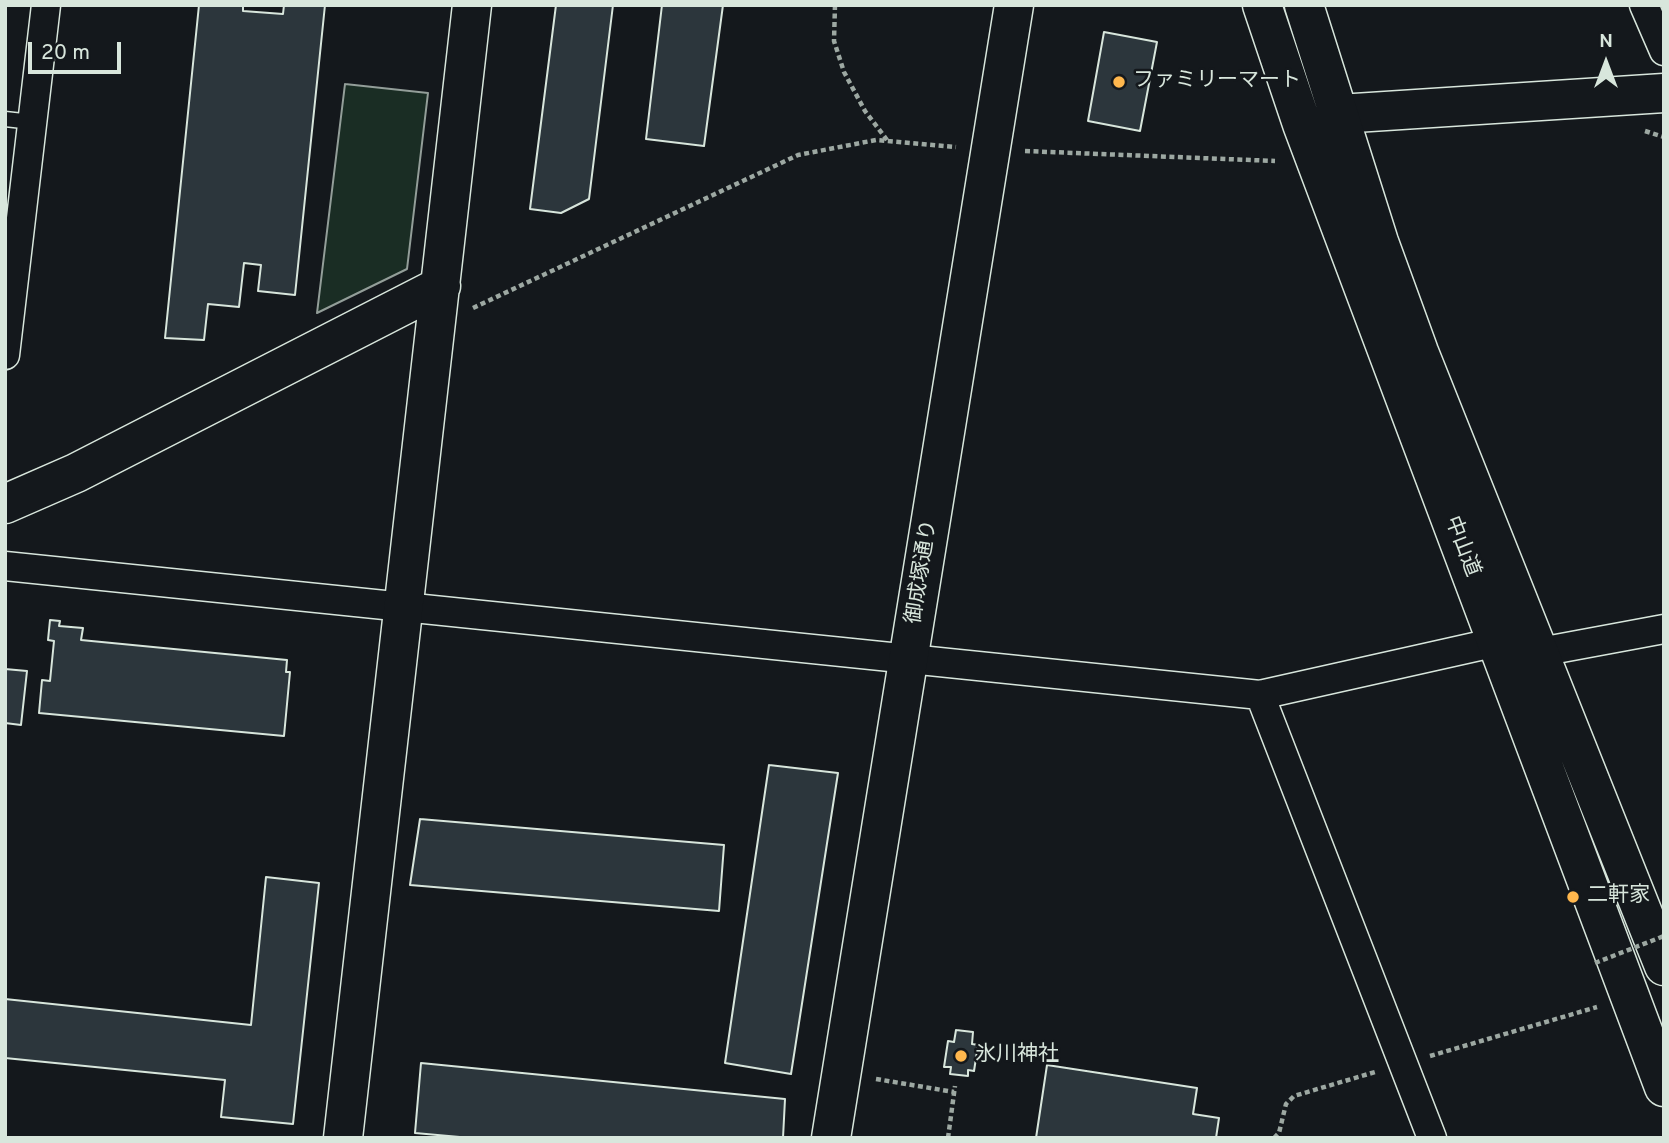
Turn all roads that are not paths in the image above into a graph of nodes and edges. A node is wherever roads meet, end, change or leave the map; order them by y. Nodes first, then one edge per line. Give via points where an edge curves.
1 (46, 5) edge
2 (472, 5) edge
3 (1014, 5) edge
4 (1262, 5) edge
5 (1304, 5) edge
6 (1644, 5) edge
7 (1664, 51) edge
8 (1664, 93) edge
9 (1339, 114) junction
10 (19, 120) edge
11 (11, 262) edge
12 (441, 286) junction
13 (5, 355) edge
14 (5, 503) edge
15 (5, 566) edge
16 (403, 608) junction
17 (1664, 629) edge
18 (1497, 642) junction
19 (1539, 652) junction
20 (908, 660) junction
21 (1260, 695) junction
22 (1664, 966) edge
23 (1664, 1087) edge
24 (343, 1138) edge
25 (831, 1138) edge
26 (1432, 1138) edge

1 - 10 street
2 - 12 main road
3 - 20 main road, 御成塚通り
4 - 18 main road, 中山道 via 1302,124
5 - 9 main road, 中山道
6 - 7 street
8 - 9 main road
9 - 19 main road, 中山道 via 1419,352
10 - 11 street
11 - 13 street
12 - 14 main road via 76,473
12 - 16 main road
15 - 16 street
16 - 20 street
16 - 24 main road
17 - 19 street
18 - 21 street
18 - 23 main road, 中山道
19 - 22 main road, 中山道
20 - 21 street
20 - 25 main road, 御成塚通り
21 - 26 street

